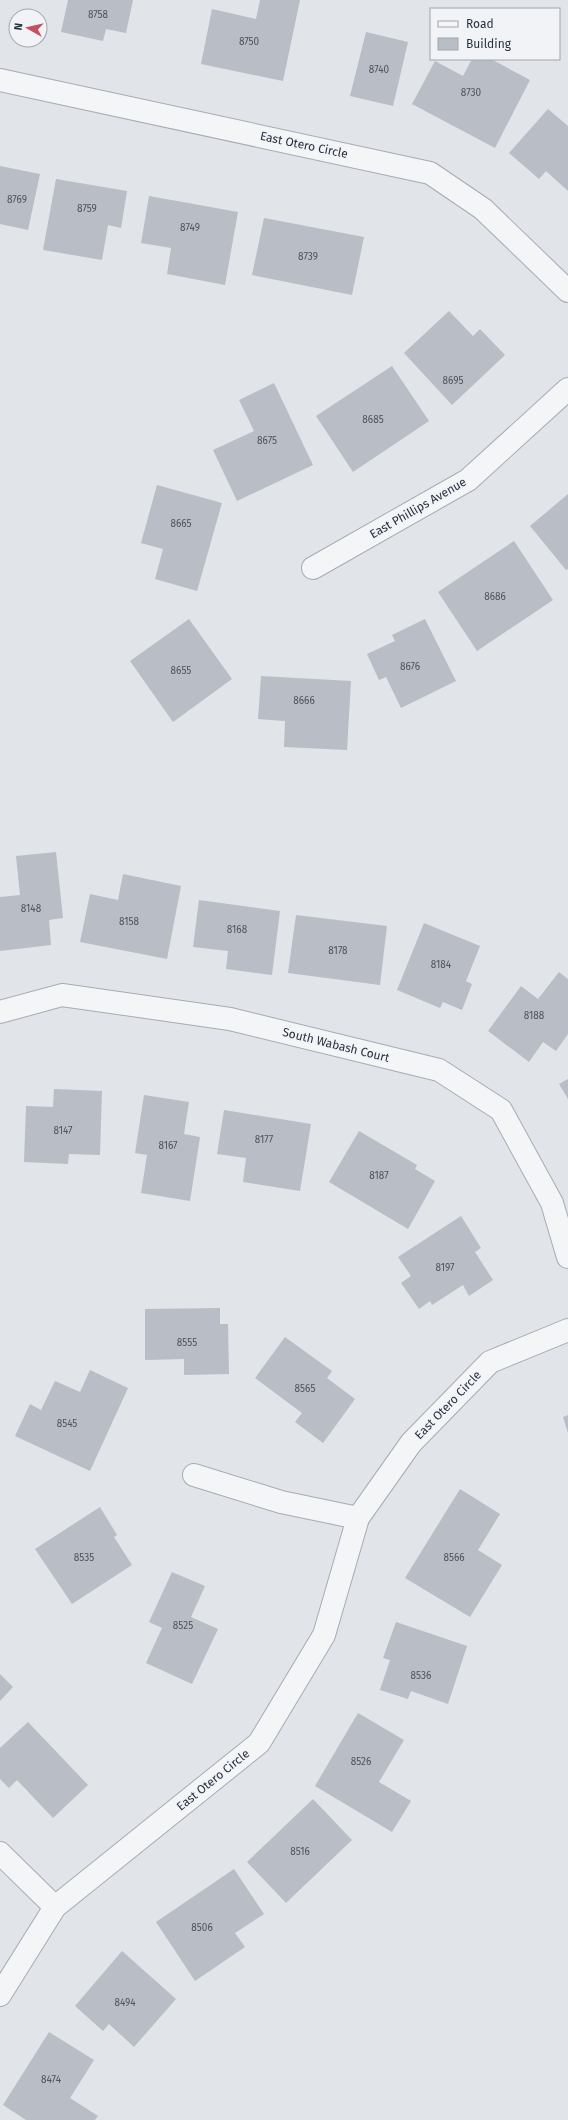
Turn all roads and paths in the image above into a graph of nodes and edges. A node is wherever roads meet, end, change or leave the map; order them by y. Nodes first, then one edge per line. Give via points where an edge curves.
1 (0, 80) edge
2 (568, 290) edge
3 (568, 389) edge
4 (313, 568) dead end
5 (0, 1012) edge
6 (568, 1257) edge
7 (568, 1330) edge
8 (194, 1475) dead end
9 (358, 1518) junction
10 (0, 1853) edge
11 (55, 1907) junction
12 (0, 1996) edge

1 - 2 street, East Otero Circle via 430,172 483,209
3 - 4 street, East Phillips Avenue via 468,480
5 - 6 street, South Wabash Court via 62,995 230,1019 439,1070 501,1110 552,1203
7 - 9 street, East Otero Circle via 490,1362 411,1443
8 - 9 street via 281,1502
9 - 11 street, East Otero Circle via 324,1635 259,1743
10 - 11 street
11 - 12 street, East Otero Circle

